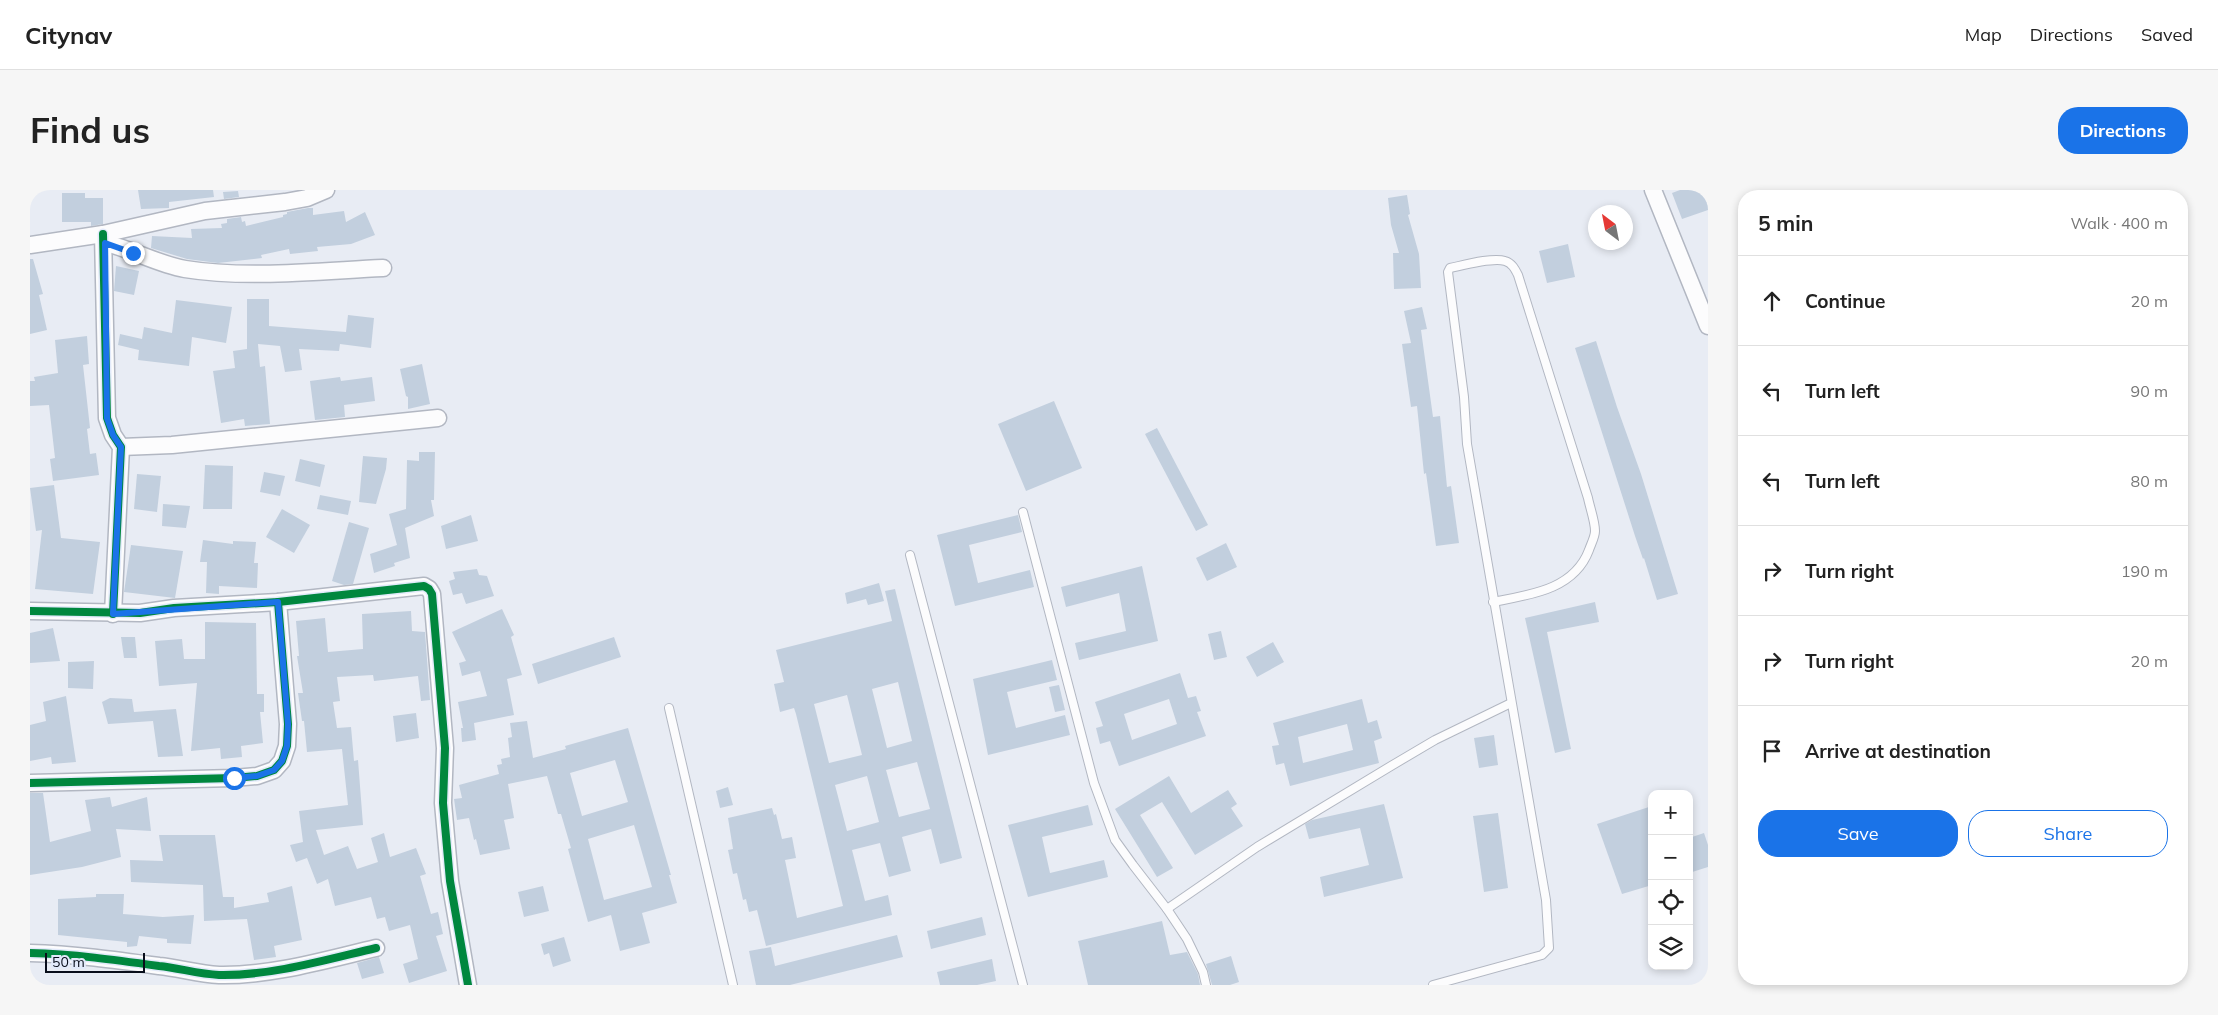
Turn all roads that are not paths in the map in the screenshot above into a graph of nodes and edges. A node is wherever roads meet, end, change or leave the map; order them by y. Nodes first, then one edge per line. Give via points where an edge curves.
1 (326, 190) edge
2 (1653, 190) edge
3 (104, 238) junction
4 (30, 245) edge
5 (383, 268) dead end
6 (1708, 326) edge
7 (438, 418) dead end
8 (121, 447) junction
9 (1023, 512) dead end
10 (910, 555) dead end
11 (278, 602) junction
12 (1493, 602) junction
13 (30, 611) edge
14 (113, 614) junction
15 (1511, 703) junction
16 (670, 708) dead end
17 (30, 783) edge
18 (1168, 909) junction
19 (376, 948) dead end
20 (30, 954) edge
21 (468, 985) edge
22 (733, 985) edge
23 (1023, 985) edge
24 (1206, 985) edge
25 (1433, 985) edge

1 - 3 street via 285,202 205,210
2 - 6 street
3 - 4 street
3 - 5 street via 159,263 186,269 278,273
3 - 8 street via 107,418
7 - 8 street via 172,445
8 - 14 street
9 - 18 lane via 1094,783 1115,840
10 - 23 lane
11 - 14 street
11 - 17 street via 288,724 287,746 282,761 274,770 257,776 224,779
11 - 21 street via 424,586 432,594 445,748 443,803 450,881
12 - 12 lane via 1467,444 1448,270 1505,260 1518,275 1582,479 1595,533 1587,556 1575,573 1556,586
12 - 15 lane
13 - 14 street
15 - 18 lane via 1435,740 1391,766 1257,847
15 - 25 lane via 1546,900 1549,948 1542,956
16 - 22 lane
18 - 24 lane via 1187,939
19 - 20 street via 303,965 221,975

